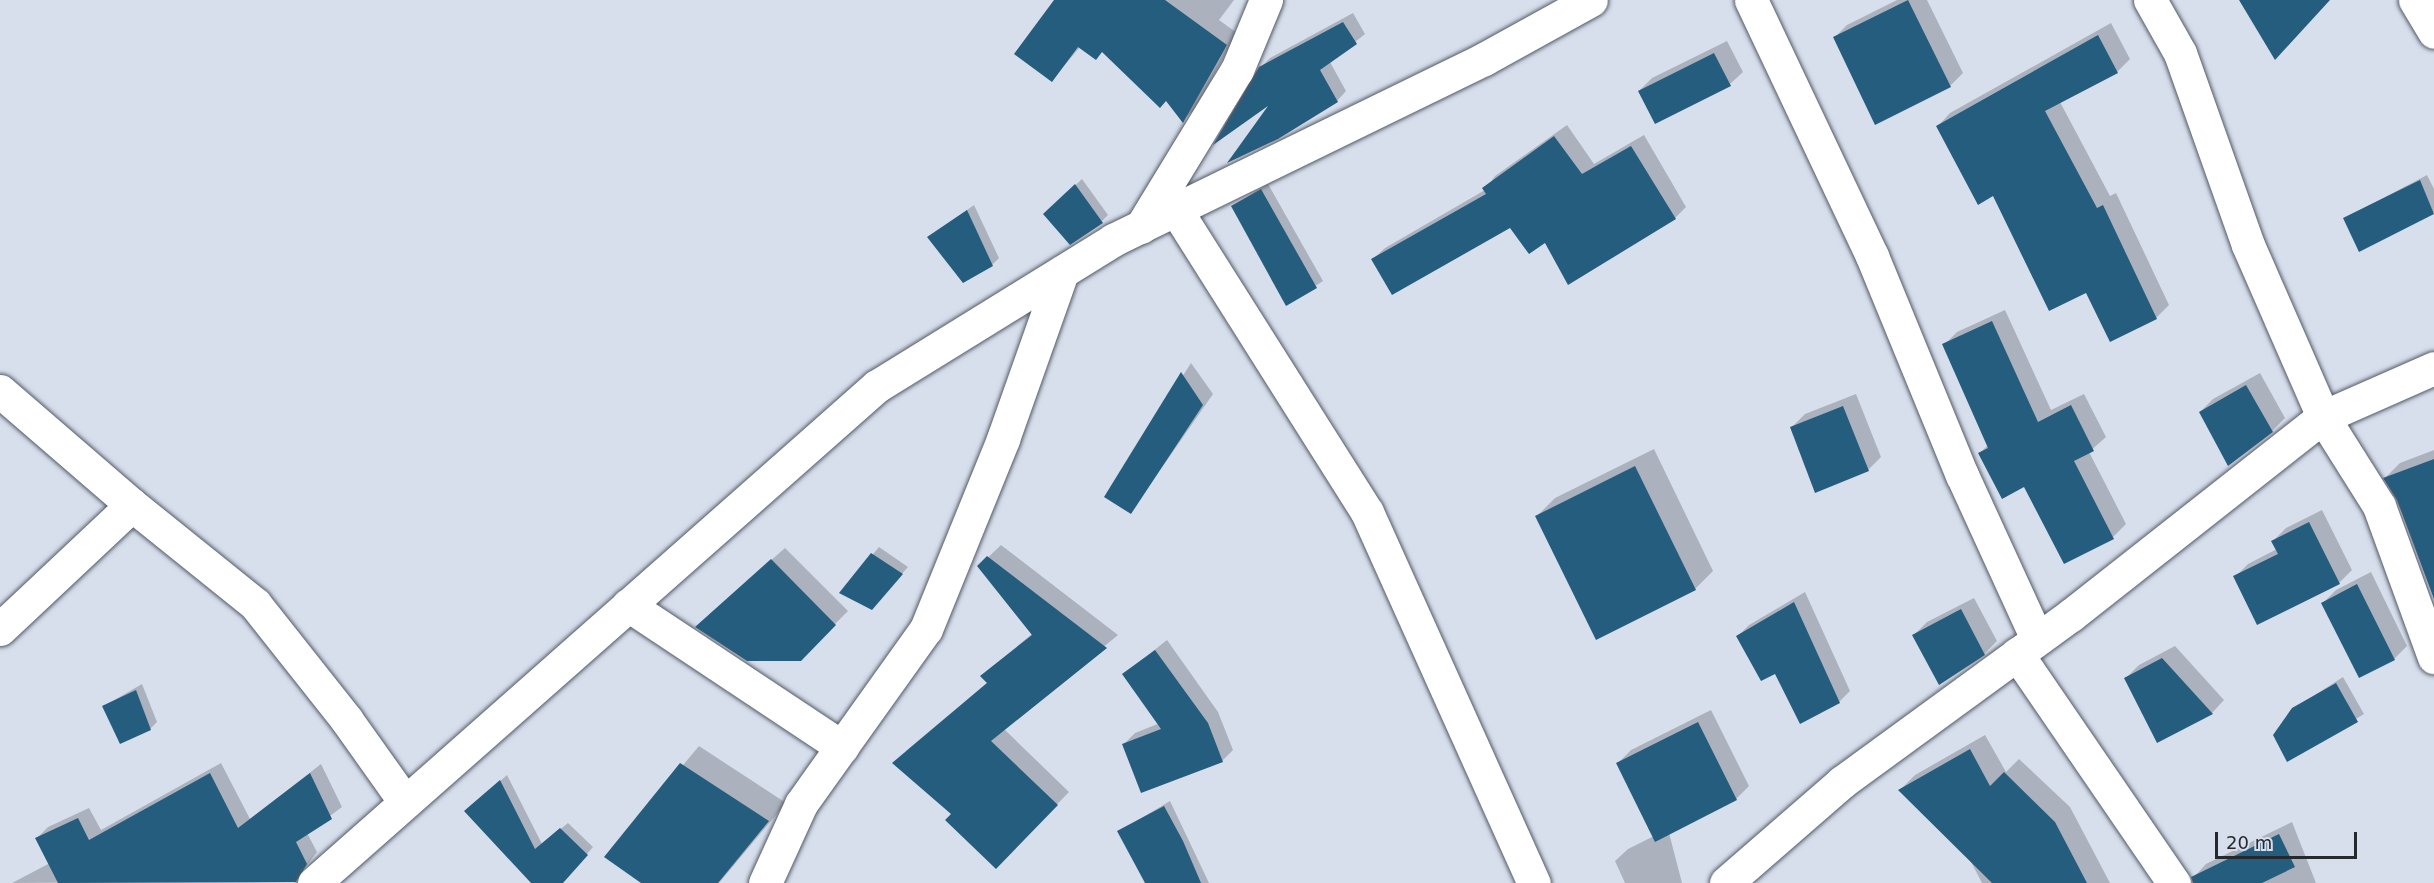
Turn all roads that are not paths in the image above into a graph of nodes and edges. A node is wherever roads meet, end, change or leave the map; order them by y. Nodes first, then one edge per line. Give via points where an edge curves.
1 (1266, 0) edge
2 (1591, 0) edge
3 (1751, 0) edge
4 (2150, 0) edge
5 (2415, 0) edge
6 (2434, 32) edge
7 (1176, 210) junction
8 (1141, 227) junction
9 (1062, 272) junction
10 (2434, 368) edge
11 (0, 392) edge
12 (2323, 417) junction
13 (132, 505) junction
14 (628, 605) junction
15 (0, 629) edge
16 (2027, 646) junction
17 (2434, 657) edge
18 (842, 747) junction
19 (405, 802) junction
20 (314, 883) edge
21 (765, 883) edge
22 (1534, 883) edge
23 (1726, 883) edge
24 (2174, 883) edge

1 - 8 street via 1237,70
2 - 7 street via 1484,59
3 - 16 street via 1872,256
4 - 12 street via 2180,53 2248,245
5 - 6 street
7 - 8 street
7 - 22 street via 1367,512
8 - 9 street
9 - 14 street via 877,386
9 - 18 street via 1003,439 926,629
10 - 12 street
11 - 13 street
12 - 16 street
12 - 17 street via 2379,506
13 - 15 street
13 - 19 street via 255,604 346,719
14 - 18 street
14 - 19 street
16 - 23 street via 1842,782
16 - 24 street
18 - 21 street via 801,804
19 - 20 street

